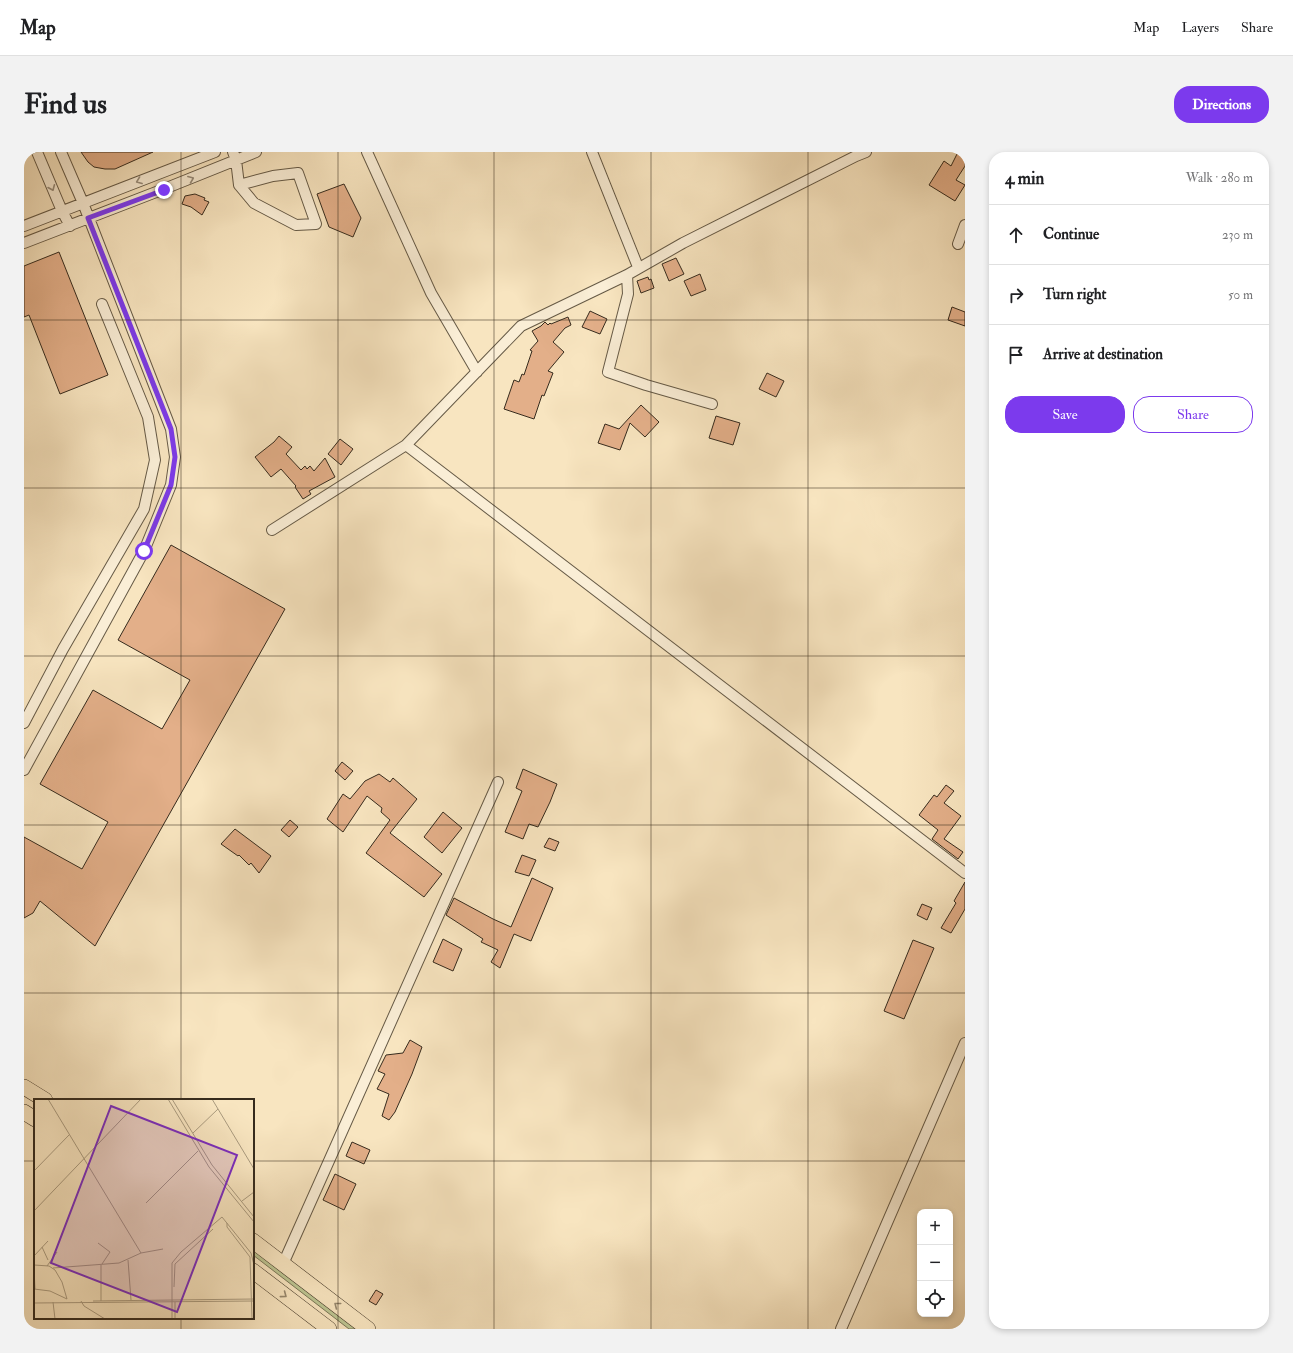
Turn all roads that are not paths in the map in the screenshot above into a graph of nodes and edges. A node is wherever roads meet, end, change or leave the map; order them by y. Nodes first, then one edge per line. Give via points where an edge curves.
1 (37, 152) edge
2 (61, 152) edge
3 (215, 152) edge
4 (256, 152) edge
5 (367, 152) edge
6 (592, 152) edge
7 (866, 152) edge
8 (234, 156) edge
9 (239, 184) junction
10 (83, 203) junction
11 (62, 211) junction
12 (88, 218) junction
13 (965, 225) edge
14 (24, 226) edge
15 (70, 226) junction
16 (24, 243) edge
17 (958, 244) dead end
18 (638, 267) junction
19 (627, 274) junction
20 (102, 304) dead end
21 (477, 372) junction
22 (151, 379) junction
23 (135, 386) junction
24 (712, 404) dead end
25 (406, 445) junction
26 (272, 530) dead end
27 (24, 723) edge
28 (24, 770) edge
29 (498, 782) dead end
30 (965, 873) edge
31 (965, 1043) edge
32 (24, 1086) edge
33 (44, 1099) edge
34 (24, 1112) edge
35 (34, 1118) edge
36 (254, 1242) edge
37 (283, 1264) junction
38 (254, 1272) edge
39 (329, 1329) edge
40 (368, 1329) edge
41 (841, 1329) edge

1 -> 11 street
2 - 10 street
3 -> 10 street
4 - 8 street
5 - 21 street via 431,293
6 - 18 street
7 - 18 street
8 - 9 street
12 -> 8 street
9 - 9 street via 254,203 296,225 316,224 298,173
10 - 11 street
10 - 12 street
11 - 14 street
11 - 15 street
12 - 15 street
12 - 22 street
13 - 17 street
15 - 16 street
18 - 19 street
19 - 21 street via 521,326
19 - 24 street via 628,294 608,372
20 - 23 street
21 - 25 street
22 - 23 street
22 - 28 street via 171,429 175,457 171,485 144,551
23 - 27 street via 148,417 155,460 144,509 63,649
25 - 26 street
25 - 30 street
29 - 37 street
31 - 41 street
32 - 33 highway
34 - 35 highway
36 - 37 highway
40 -> 37 highway
38 -> 39 highway

